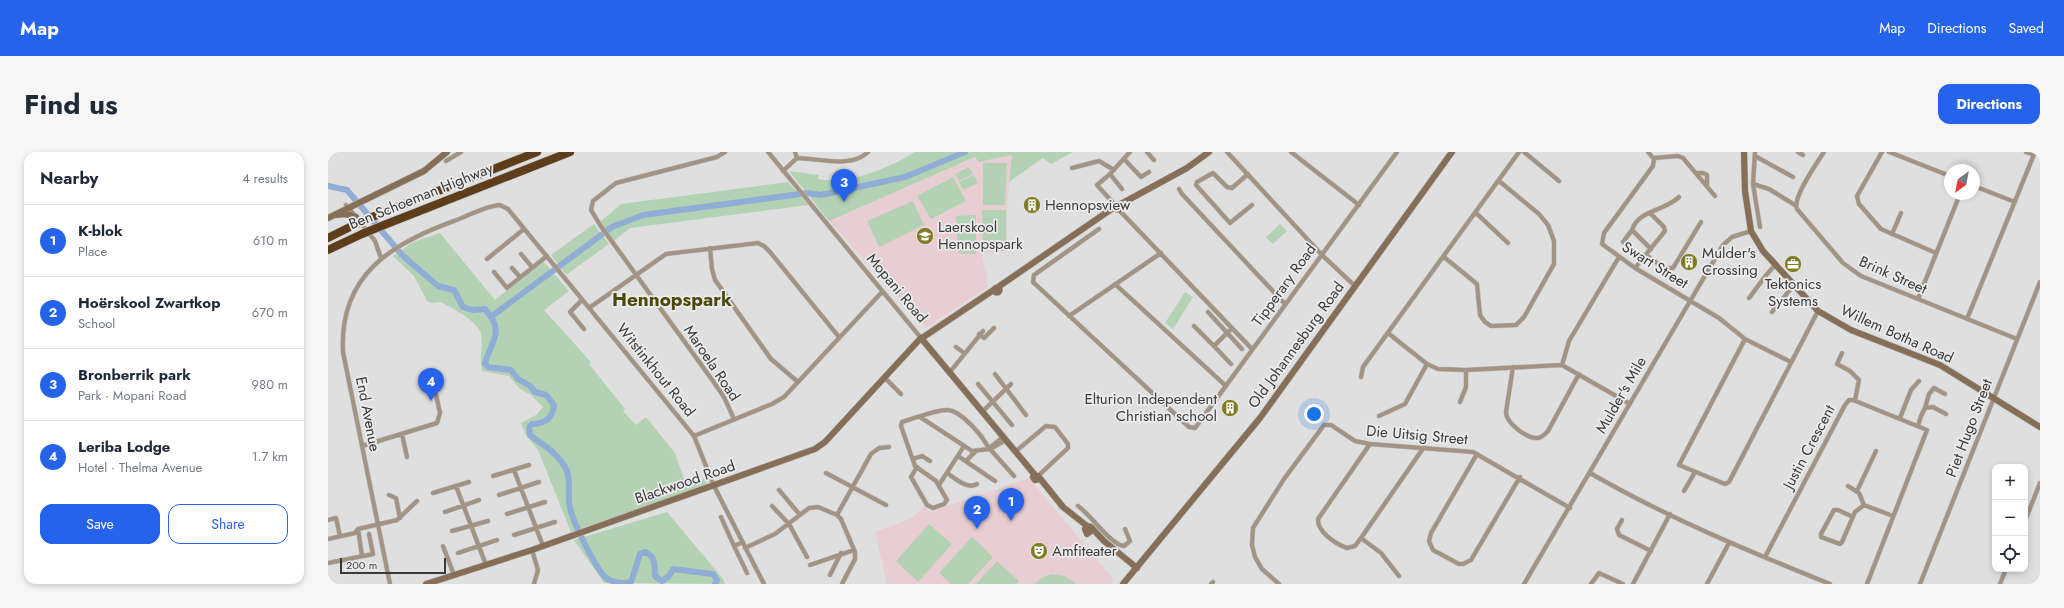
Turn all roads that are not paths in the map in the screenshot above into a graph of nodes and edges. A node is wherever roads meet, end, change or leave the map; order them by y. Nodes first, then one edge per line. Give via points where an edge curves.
1 (446, 152) edge
2 (461, 152) edge
3 (537, 152) edge
4 (570, 152) edge
5 (725, 152) edge
6 (768, 152) edge
7 (795, 152) edge
8 (868, 152) edge
9 (1122, 152) edge
10 (1130, 152) edge
11 (1147, 152) edge
12 (1209, 152) edge
13 (1227, 152) edge
14 (1291, 152) edge
15 (1452, 152) edge
16 (1519, 152) edge
17 (1524, 152) edge
18 (1648, 152) edge
19 (1744, 152) edge
20 (1798, 152) edge
21 (1824, 152) edge
22 (1882, 152) edge
23 (1889, 152) edge
24 (2026, 152) edge
25 (1396, 153) edge
26 (2034, 153) edge
27 (1755, 154) edge
28 (1803, 155) dead end
29 (797, 158) junction
30 (1125, 158) junction
31 (1654, 158) junction
32 (446, 160) dead end
33 (1154, 160) dead end
34 (1072, 168) dead end
35 (1114, 170) junction
36 (783, 171) junction
37 (1149, 172) dead end
38 (1110, 174) junction
39 (1248, 174) junction
40 (1944, 174) edge
41 (1793, 177) dead end
42 (1499, 181) junction
43 (1559, 181) dead end
44 (1753, 184) junction
45 (1980, 188) edge
46 (1122, 189) dead end
47 (1179, 189) dead end
48 (1679, 196) dead end
49 (1715, 196) dead end
50 (1958, 200) edge
51 (2015, 202) junction
52 (350, 205) junction
53 (1252, 205) dead end
54 (1359, 205) junction
55 (1795, 205) junction
56 (1118, 206) junction
57 (1476, 213) junction
58 (1650, 213) junction
59 (1901, 213) dead end
60 (329, 216) edge
61 (356, 221) junction
62 (1701, 222) dead end
63 (1760, 227) dead end
64 (524, 229) junction
65 (1099, 230) dead end
66 (1632, 230) junction
67 (1751, 231) junction
68 (1892, 234) junction
69 (328, 238) edge
70 (1623, 242) dead end
71 (1508, 243) dead end
72 (710, 248) junction
73 (1651, 249) junction
74 (328, 250) edge
75 (1161, 253) junction
76 (1936, 253) junction
77 (521, 254) dead end
78 (1322, 255) junction
79 (1646, 255) junction
80 (547, 257) junction
81 (1444, 257) junction
82 (1619, 257) junction
83 (381, 258) junction
84 (487, 259) dead end
85 (1776, 265) junction
86 (532, 267) junction
87 (512, 268) dead end
88 (1635, 268) junction
89 (494, 272) dead end
90 (635, 274) junction
91 (520, 277) junction
92 (2040, 282) edge
93 (1115, 284) junction
94 (1355, 286) junction
95 (1793, 286) junction
96 (882, 292) junction
97 (1750, 298) dead end
98 (582, 300) junction
99 (1918, 300) junction
100 (1691, 302) junction
101 (1285, 304) junction
102 (589, 308) junction
103 (1818, 311) junction
104 (1208, 312) dead end
105 (1772, 312) dead end
106 (1069, 316) junction
107 (1968, 319) junction
108 (1194, 326) dead end
109 (584, 328) dead end
110 (994, 328) dead end
111 (1232, 328) junction
112 (1227, 333) junction
113 (1388, 333) junction
114 (839, 337) junction
115 (1745, 338) junction
116 (922, 339) junction
117 (2017, 339) junction
118 (1214, 346) junction
119 (956, 347) dead end
120 (1242, 349) dead end
121 (1252, 349) junction
122 (964, 353) junction
123 (1842, 353) dead end
124 (1791, 362) junction
125 (1232, 364) dead end
126 (1427, 364) junction
127 (1562, 365) junction
128 (1512, 367) junction
129 (1466, 370) junction
130 (950, 372) junction
131 (995, 374) dead end
132 (1579, 374) junction
133 (1360, 377) dead end
134 (885, 378) junction
135 (1919, 381) dead end
136 (798, 382) junction
137 (978, 384) dead end
138 (1012, 384) dead end
139 (1226, 386) junction
140 (1006, 388) junction
141 (435, 390) dead end
142 (901, 394) dead end
143 (1945, 394) dead end
144 (1994, 398) junction
145 (1855, 400) junction
146 (993, 402) junction
147 (1460, 402) dead end
148 (1630, 404) junction
149 (1925, 408) junction
150 (982, 412) junction
151 (1946, 414) dead end
152 (1026, 415) dead end
153 (1379, 416) dead end
154 (920, 417) junction
155 (1900, 418) junction
156 (734, 419) junction
157 (1012, 426) dead end
158 (1918, 426) junction
159 (2040, 427) edge
160 (402, 434) junction
161 (694, 436) junction
162 (1005, 439) junction
163 (1370, 444) junction
164 (362, 446) junction
165 (964, 446) junction
166 (890, 447) dead end
167 (989, 448) junction
168 (1424, 448) junction
169 (1016, 451) junction
170 (1876, 451) dead end
171 (975, 452) junction
172 (1477, 454) junction
173 (958, 456) junction
174 (407, 457) dead end
175 (913, 459) junction
176 (930, 461) dead end
177 (966, 461) junction
178 (529, 465) dead end
179 (917, 467) junction
180 (514, 470) junction
181 (1695, 472) junction
182 (826, 473) dead end
183 (947, 473) junction
184 (1590, 473) junction
185 (493, 476) dead end
186 (1014, 476) dead end
187 (1036, 477) junction
188 (1520, 477) junction
189 (995, 481) dead end
190 (469, 482) dead end
191 (539, 482) dead end
192 (2040, 483) edge
193 (977, 484) dead end
194 (939, 485) junction
195 (456, 486) junction
196 (714, 486) junction
197 (1848, 486) dead end
198 (522, 488) junction
199 (852, 488) junction
200 (779, 490) dead end
201 (1684, 491) dead end
202 (1857, 491) junction
203 (433, 493) dead end
204 (389, 495) dead end
205 (499, 495) dead end
206 (479, 500) dead end
207 (417, 501) dead end
208 (545, 502) dead end
209 (886, 505) dead end
210 (1864, 505) junction
211 (464, 506) junction
212 (772, 506) dead end
213 (1078, 506) dead end
214 (529, 507) junction
215 (1570, 508) junction
216 (445, 512) dead end
217 (2028, 513) edge
218 (507, 514) dead end
219 (1670, 514) junction
220 (800, 515) junction
221 (837, 515) junction
222 (1893, 516) junction
223 (721, 517) dead end
224 (1852, 517) junction
225 (400, 518) junction
226 (328, 520) edge
227 (1622, 520) dead end
228 (488, 521) dead end
229 (554, 522) dead end
230 (1096, 522) junction
231 (378, 524) junction
232 (789, 524) junction
233 (471, 526) junction
234 (536, 528) junction
235 (358, 529) junction
236 (1089, 529) junction
237 (1125, 529) dead end
238 (452, 531) dead end
239 (368, 534) dead end
240 (514, 535) dead end
241 (340, 536) junction
242 (1361, 538) junction
243 (328, 539) edge
244 (497, 540) dead end
245 (743, 542) junction
246 (1729, 543) junction
247 (443, 546) dead end
248 (478, 546) junction
249 (543, 546) junction
250 (734, 546) junction
251 (745, 548) junction
252 (532, 550) junction
253 (854, 550) junction
254 (1149, 552) junction
255 (1651, 552) junction
256 (458, 553) dead end
257 (841, 553) junction
258 (362, 556) junction
259 (1122, 556) junction
260 (807, 557) dead end
261 (1765, 557) junction
262 (328, 563) edge
263 (486, 565) junction
264 (810, 565) dead end
265 (1136, 569) junction
266 (2005, 572) edge
267 (747, 573) dead end
268 (454, 575) junction
269 (830, 575) dead end
270 (1399, 576) dead end
271 (390, 584) edge
272 (426, 584) edge
273 (534, 584) edge
274 (764, 584) edge
275 (842, 584) edge
276 (1123, 584) edge
277 (1279, 584) edge
278 (1524, 584) edge
279 (1591, 584) edge
280 (1623, 584) edge
281 (1633, 584) edge
282 (1708, 584) edge
283 (1830, 584) edge
284 (1867, 584) edge
285 (1920, 584) edge
286 (2000, 584) edge

1 - 52 street via 423,170
2 - 32 street
3 - 61 highway, Ben Schoeman Highway, bridge
4 - 74 highway, Ben Schoeman Highway, bridge via 384,225
5 - 90 street, Maroela Road via 717,157 612,185 596,198 592,204 592,214
6 - 36 street, Mopani Road
7 - 29 street
8 - 29 street via 847,161 828,162 818,158
9 - 30 street
10 - 30 street
11 - 33 street
12 - 56 street, Blackwood Road via 1187,168
13 - 39 street
14 - 54 street
15 - 94 street, Old Johannesburg Road
16 - 42 street
17 - 43 street
18 - 31 street
19 - 67 street, Willem Botha Road via 1745,191
20 - 28 street
21 - 55 street
22 - 68 street via 1857,198 1878,227
23 - 40 street
24 - 26 street
25 - 54 street, Tipperary Road
26 - 51 street
27 - 41 street
27 - 44 street
29 - 36 street
30 - 35 street
30 - 37 street via 1139,177
31 - 49 street via 1680,156 1697,173 1707,175 1706,185
31 - 82 street, Swart Street via 1651,168 1603,234 1602,244
34 - 35 street via 1099,161
35 - 38 street
36 - 96 street, Mopani Road
38 - 46 street
38 - 56 street via 1097,185
39 - 53 street via 1230,188 1213,174 1196,185 1230,223
39 - 78 street
42 - 57 street
42 - 81 street via 1544,219 1554,240 1555,257 1552,268 1522,321 1511,326 1491,326 1485,322 1480,315 1477,284
44 - 55 street via 1769,189
44 - 63 street
45 - 51 street
47 - 101 street
48 - 58 street
50 - 76 street
51 - 107 street
52 - 60 street
52 - 61 street
54 - 78 street, Tipperary Road
55 - 99 street, Brink Street via 1851,270
56 - 75 street
56 - 116 street, Blackwood Road
57 - 71 street
57 - 81 street
58 - 66 street via 1642,216
58 - 73 street via 1665,229
59 - 68 street
60 - 61 street via 345,214
61 - 69 highway, Ben Schoeman Highway
61 - 83 street via 374,241
62 - 79 street via 1673,268 1664,268
64 - 80 street, Witstinkhout Road
64 - 83 street, Witstinkhout Road via 508,209 497,205 421,233
64 - 84 street
65 - 106 street via 1033,277 1033,282
66 - 70 street
66 - 73 street
67 - 85 street, Willem Botha Road via 1763,251
67 - 100 street, Mulder's Mile via 1726,242
68 - 76 street
72 - 90 street via 666,254
72 - 114 street via 754,243 764,246
72 - 136 street via 715,280 770,358
73 - 79 street
75 - 93 street
75 - 111 street
76 - 99 street
77 - 86 street
78 - 94 street
78 - 101 street, Tipperary Road
79 - 88 street
80 - 86 street
80 - 98 street, Witstinkhout Road
81 - 113 street
82 - 88 street, Swart Street
82 - 127 street via 1569,341
83 - 164 street, End Avenue via 369,270 353,294 343,328 343,352
85 - 95 street, Willem Botha Road
85 - 97 street via 1766,274
86 - 91 street
87 - 91 street
88 - 100 street, Swart Street
89 - 91 street via 506,288
90 - 102 street
90 - 156 street, Maroela Road via 724,397
92 - 117 street, Piet Hugo Street
93 - 106 street
93 - 139 street
94 - 254 street, Old Johannesburg Road via 1260,418
95 - 103 street, Willem Botha Road
95 - 105 street
96 - 114 street
96 - 116 street, Mopani Road
98 - 102 street, Witstinkhout Road
98 - 109 street via 570,312
99 - 107 street, Brink Street
100 - 115 street, Swart Street via 1719,318
100 - 148 street, Mulder's Mile
101 - 121 street, Tipperary Road
102 - 161 street, Witstinkhout Road
103 - 124 street
103 - 144 street, Willem Botha Road via 1846,328 1939,364
104 - 112 street
106 - 139 street, Tipperary Road via 1189,427 1198,426
107 - 117 street, Brink Street
108 - 118 street
110 - 122 street via 984,338 981,332
111 - 112 street
111 - 121 street
112 - 118 street
112 - 120 street
113 - 126 street
113 - 133 street via 1363,367
114 - 136 street
115 - 124 street, Swart Street
115 - 181 street via 1679,466
116 - 130 street, Mopani Road
116 - 134 street, Blackwood Road
117 - 144 street, Piet Hugo Street
118 - 125 street
119 - 122 street
121 - 139 street, Tipperary Road
122 - 130 street
123 - 145 street via 1837,364 1859,380
124 - 181 street via 1728,483 1723,484
126 - 129 street via 1443,370
126 - 153 street via 1405,403
127 - 128 street
127 - 132 street
128 - 129 street
128 - 132 street via 1506,419 1534,438 1544,436 1548,431
129 - 147 street via 1466,387
130 - 150 street, Mopani Road
131 - 140 street
132 - 148 street
134 - 142 street
134 - 196 street, Blackwood Road via 818,447
135 - 155 street via 1910,390
136 - 156 street via 779,400
137 - 146 street
138 - 140 street
140 - 146 street
140 - 152 street
141 - 160 street via 440,413 438,422
143 - 149 street via 1934,388 1929,394
144 - 159 street, Willem Botha Road
144 - 285 street, Piet Hugo Street
145 - 155 street, Justin Crescent
145 - 261 street, Justin Crescent via 1849,400 1845,405
146 - 150 street
146 - 157 street
148 - 184 street, Mulder's Mile
149 - 151 street via 1933,407
149 - 158 street
150 - 162 street, Mopani Road
154 - 165 street
154 - 167 street via 950,410 967,420
154 - 175 street via 902,424
155 - 158 street, Justin Crescent
156 - 161 street
158 - 222 street via 1925,428 1927,432
160 - 164 street
160 - 174 street
161 - 196 street, Witstinkhout Road
162 - 167 street
162 - 169 street, Mopani Road
162 - 187 street, Mopani Road
163 - 168 street, Die Uitsig Street
163 - 242 street via 1320,515 1318,523 1324,533 1344,547 1354,546
163 - 277 street, Die Uitsig Street via 1353,440 1331,425 1323,426 1256,522 1252,539 1255,557 1262,568
164 - 231 street, End Avenue
165 - 171 street
165 - 173 street
166 - 199 street via 879,448 870,454
167 - 171 street
167 - 186 street
168 - 172 street, Die Uitsig Street via 1466,450
168 - 242 street
169 - 187 street, Mopani Road
169 - 187 street via 1046,426 1055,427 1068,444 1067,450
170 - 202 street
171 - 177 street
172 - 188 street, Die Uitsig Street
172 - 188 street via 1431,533 1429,541 1433,550 1457,563 1469,562
173 - 177 street
173 - 183 street
175 - 176 street via 922,456
175 - 179 street
177 - 189 street
178 - 180 street
179 - 194 street
179 - 194 street via 911,477 931,508 941,506 947,500
180 - 185 street
180 - 198 street
181 - 201 street
182 - 199 street
183 - 193 street via 968,486
183 - 194 street
184 - 215 street, Mulder's Mile
184 - 219 street via 1630,496
187 - 236 street, Mopani Road via 1063,507
188 - 215 street, Die Uitsig Street
190 - 195 street
191 - 198 street
192 - 217 street
195 - 203 street
195 - 211 street
196 - 245 street, Witstinkhout Road
196 - 249 street, Blackwood Road
197 - 202 street
198 - 205 street
198 - 214 street
199 - 209 street
199 - 221 street
200 - 220 street
202 - 210 street
204 - 225 street via 396,498
206 - 211 street
207 - 225 street
208 - 214 street
210 - 222 street
210 - 224 street via 1857,509
211 - 216 street
211 - 233 street
212 - 232 street
213 - 230 street
214 - 218 street
214 - 234 street
215 - 278 street, Mulder's Mile
219 - 246 street
219 - 255 street
220 - 221 street via 815,507
220 - 232 street
221 - 253 street via 844,524
222 - 284 street
223 - 250 street
224 - 224 street via 1834,510 1820,536 1840,544
225 - 231 street
226 - 241 street via 336,518
227 - 255 street via 1617,529 1619,535
228 - 233 street
229 - 234 street
230 - 236 street
230 - 237 street via 1122,546 1130,541
231 - 235 street
231 - 271 street, End Avenue
232 - 251 street via 775,534
232 - 260 street
233 - 238 street
233 - 248 street
234 - 240 street
234 - 249 street
235 - 241 street via 355,533
235 - 258 street
236 - 259 street, Mopani Road
236 - 265 street, Mopani Road
239 - 258 street via 373,554
241 - 243 street
242 - 270 street via 1381,553
244 - 248 street
245 - 250 street
245 - 251 street, Witstinkhout Road
246 - 261 street
246 - 282 street
247 - 268 street
248 - 256 street
248 - 263 street
249 - 252 street, Blackwood Road
250 - 267 street
251 - 274 street, Witstinkhout Road
252 - 263 street, Blackwood Road
252 - 273 street via 538,570
253 - 257 street
253 - 275 street via 856,556
254 - 259 street via 1136,562
254 - 265 street, Old Johannesburg Road
255 - 281 street
257 - 264 street
257 - 269 street
258 - 262 street
259 - 265 street, Mopani Road
261 - 283 street
263 - 268 street, Blackwood Road
265 - 276 street, Old Johannesburg Road
266 - 286 street
268 - 272 street, Blackwood Road
279 - 280 street via 1599,574

